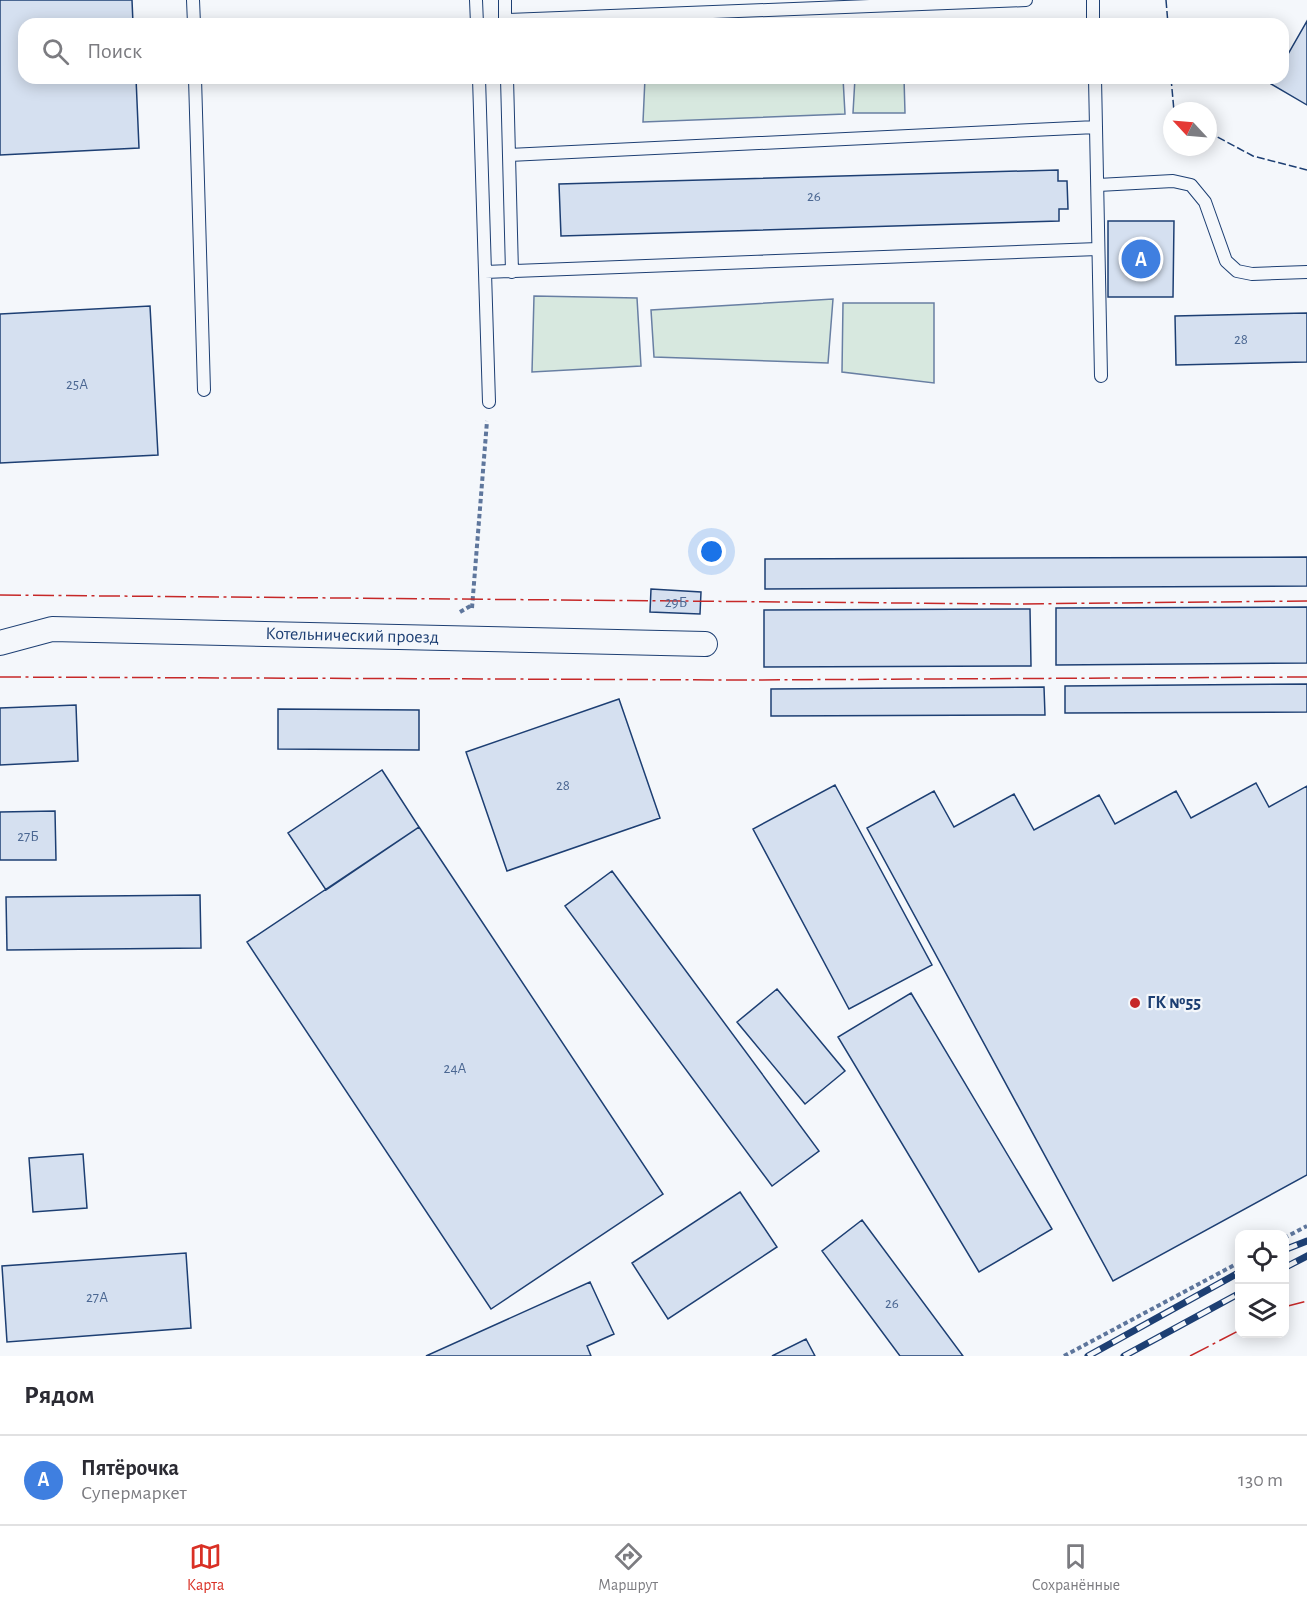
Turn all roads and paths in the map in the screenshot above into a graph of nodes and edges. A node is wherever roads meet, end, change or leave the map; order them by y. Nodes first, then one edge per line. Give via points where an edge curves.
1 (193, 0) edge
2 (476, 0) edge
3 (505, 0) edge
4 (1026, 0) edge
5 (1093, 0) edge
6 (194, 18) edge
7 (477, 18) edge
8 (505, 18) edge
9 (600, 18) edge
10 (1094, 18) edge
11 (195, 84) edge
12 (478, 84) edge
13 (507, 84) edge
14 (1095, 84) edge
15 (1096, 127) junction
16 (509, 155) junction
17 (1098, 185) junction
18 (1098, 249) junction
19 (485, 272) junction
20 (512, 272) junction
21 (1307, 272) edge
22 (1101, 376) dead end
23 (204, 390) dead end
24 (489, 402) joint
25 (470, 638) junction
26 (0, 643) edge
27 (705, 644) dead end
28 (1307, 1226) edge
29 (1289, 1235) edge
30 (1235, 1264) edge
31 (1064, 1356) edge

1 - 6 lane
2 - 7 lane
3 - 8 lane
4 - 9 lane
5 - 10 lane
11 - 23 lane
12 - 19 lane
13 - 16 lane
14 - 15 lane
15 - 16 lane
15 - 17 lane
16 - 20 lane
17 - 18 lane
17 - 21 lane via 1173,181 1191,185 1206,202 1226,261 1237,271
18 - 20 lane
18 - 22 lane
19 - 20 lane
19 - 24 lane
24 - 25 path
25 - 26 street, Котельнический проезд via 52,629
25 - 27 street, Котельнический проезд
28 - 29 path
30 - 31 path

